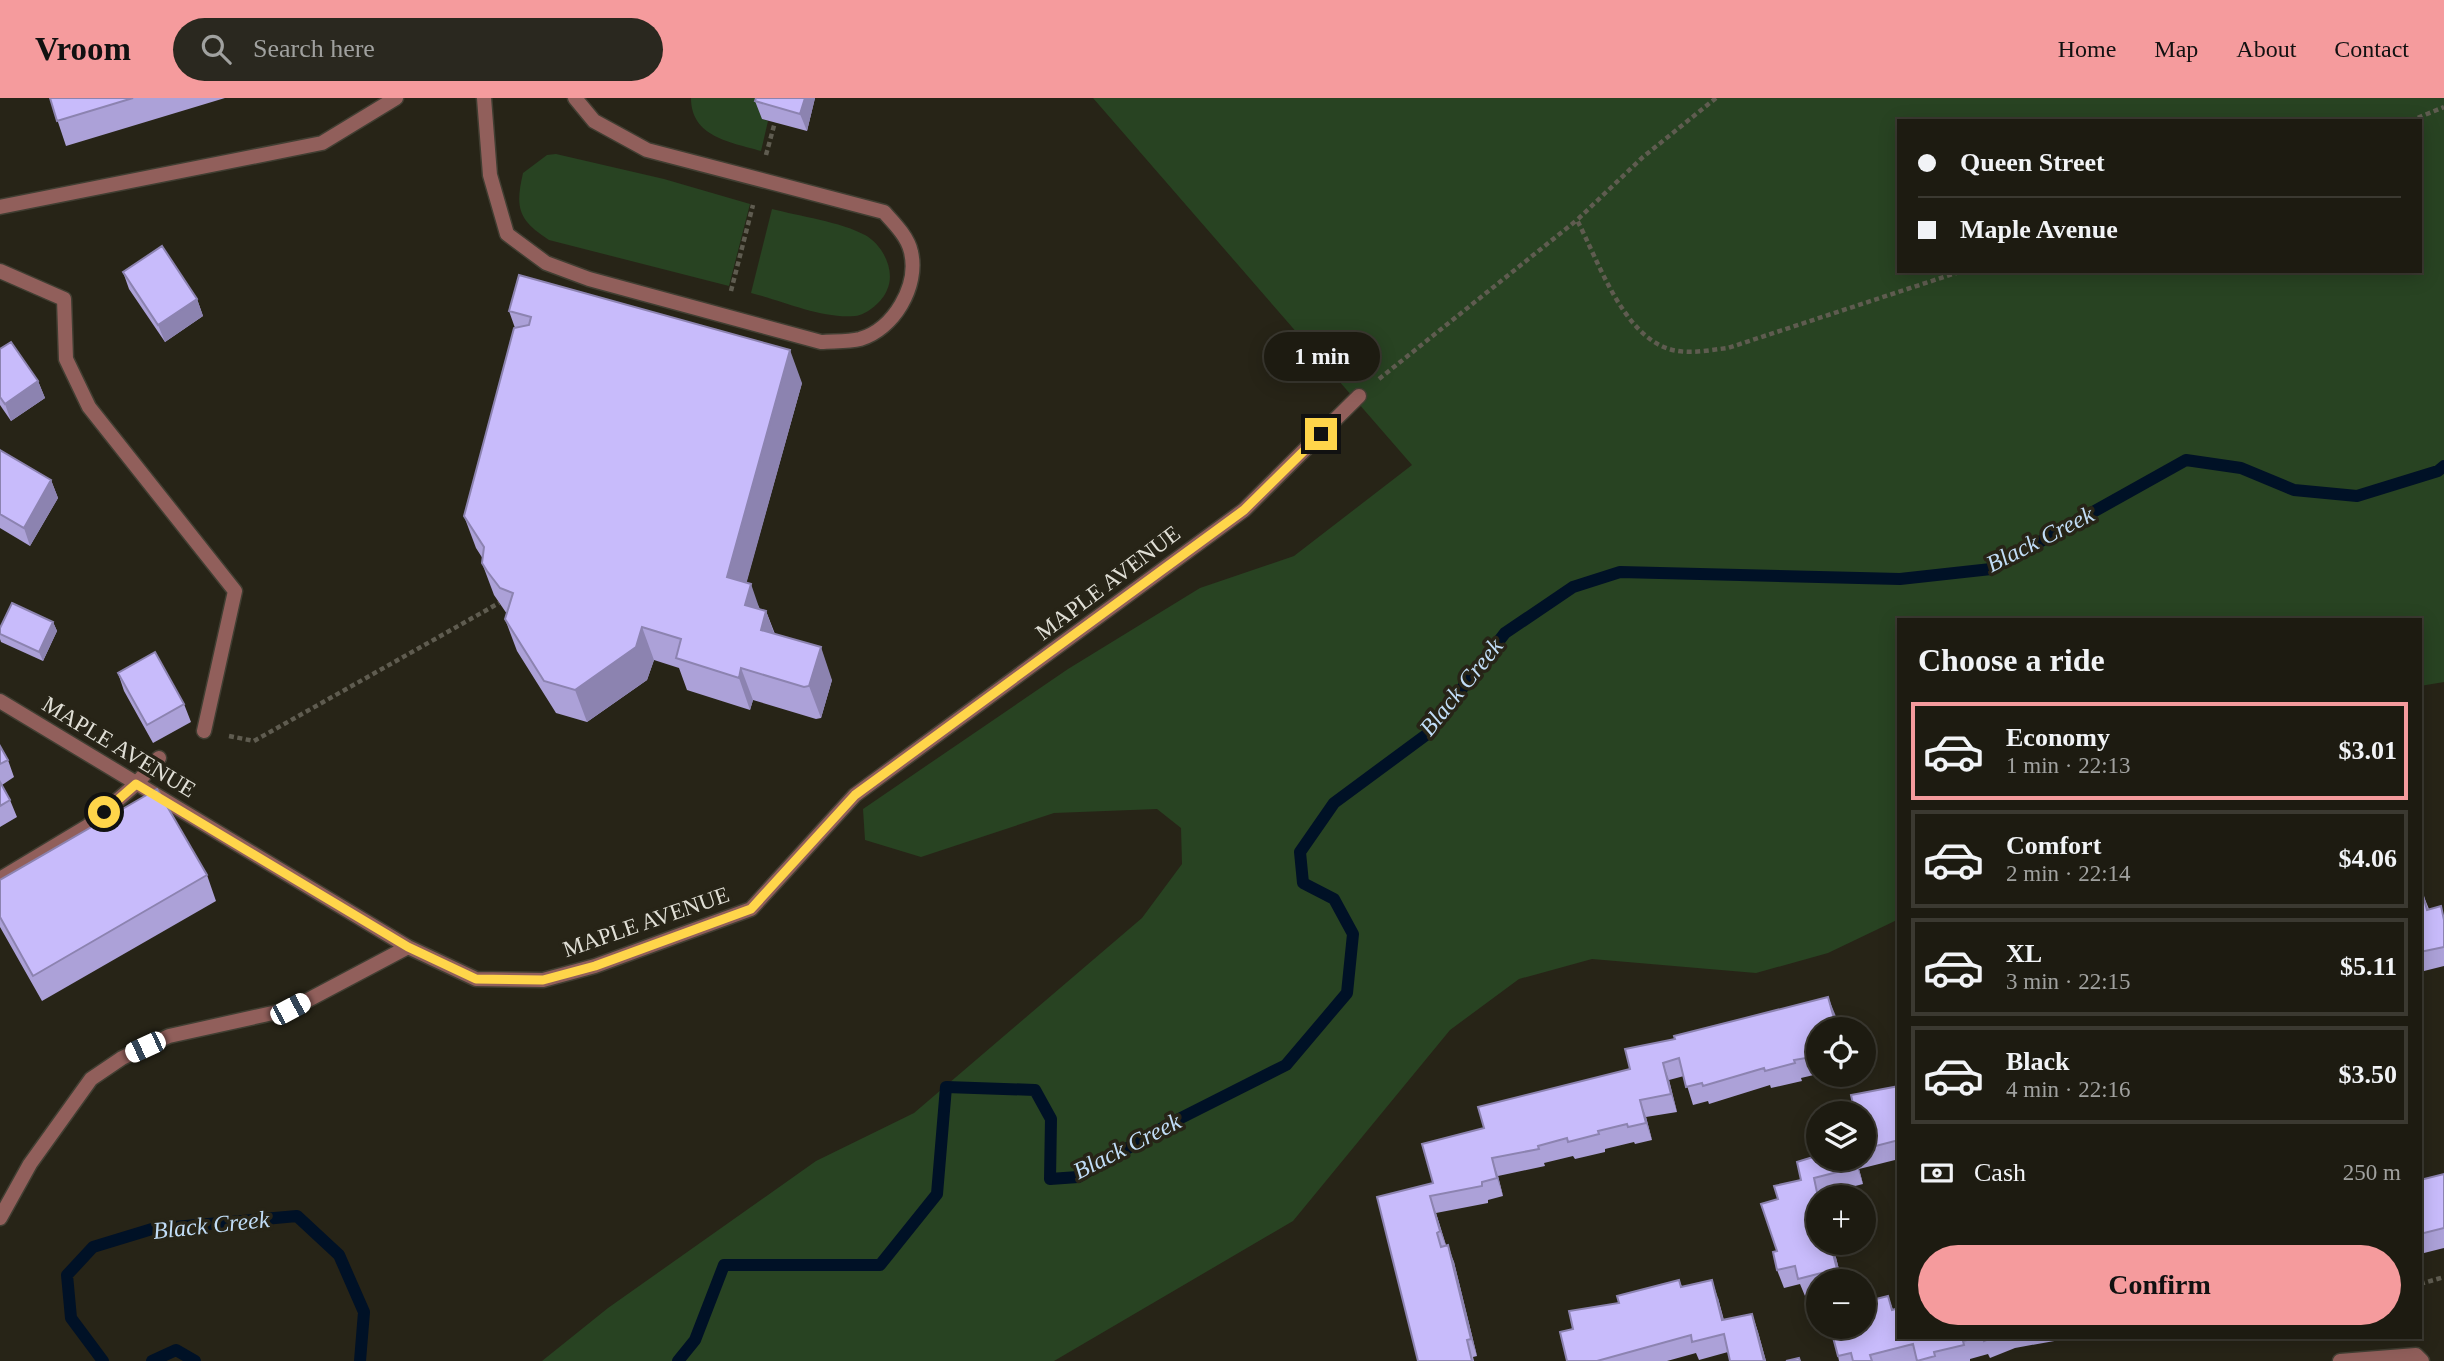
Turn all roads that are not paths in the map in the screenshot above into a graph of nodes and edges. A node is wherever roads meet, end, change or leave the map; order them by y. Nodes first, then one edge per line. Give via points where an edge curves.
1 (396, 98) edge
2 (484, 98) edge
3 (575, 98) edge
4 (0, 207) edge
5 (0, 271) edge
6 (1359, 396) road end
7 (0, 701) edge
8 (204, 731) road end
9 (159, 758) dead end
10 (136, 784) junction
11 (0, 879) edge
12 (408, 947) junction
13 (0, 1218) edge
14 (2340, 1361) edge
15 (2422, 1361) edge

1 - 4 lane via 322,143
2 - 3 lane via 490,175 507,234 545,263 821,342 859,339 881,328 898,308 914,277 911,250 884,212 647,150 593,121
5 - 8 lane via 64,299 66,359 89,407 235,591
6 - 12 lane, MAPLE AVENUE via 1244,510 855,795 751,909 595,966 543,980 476,979
7 - 10 lane, MAPLE AVENUE
9 - 10 lane
10 - 11 lane via 88,826
10 - 12 lane, MAPLE AVENUE
12 - 13 lane via 290,1009 169,1036 122,1058 91,1079 30,1164
14 - 15 lane via 2416,1354

